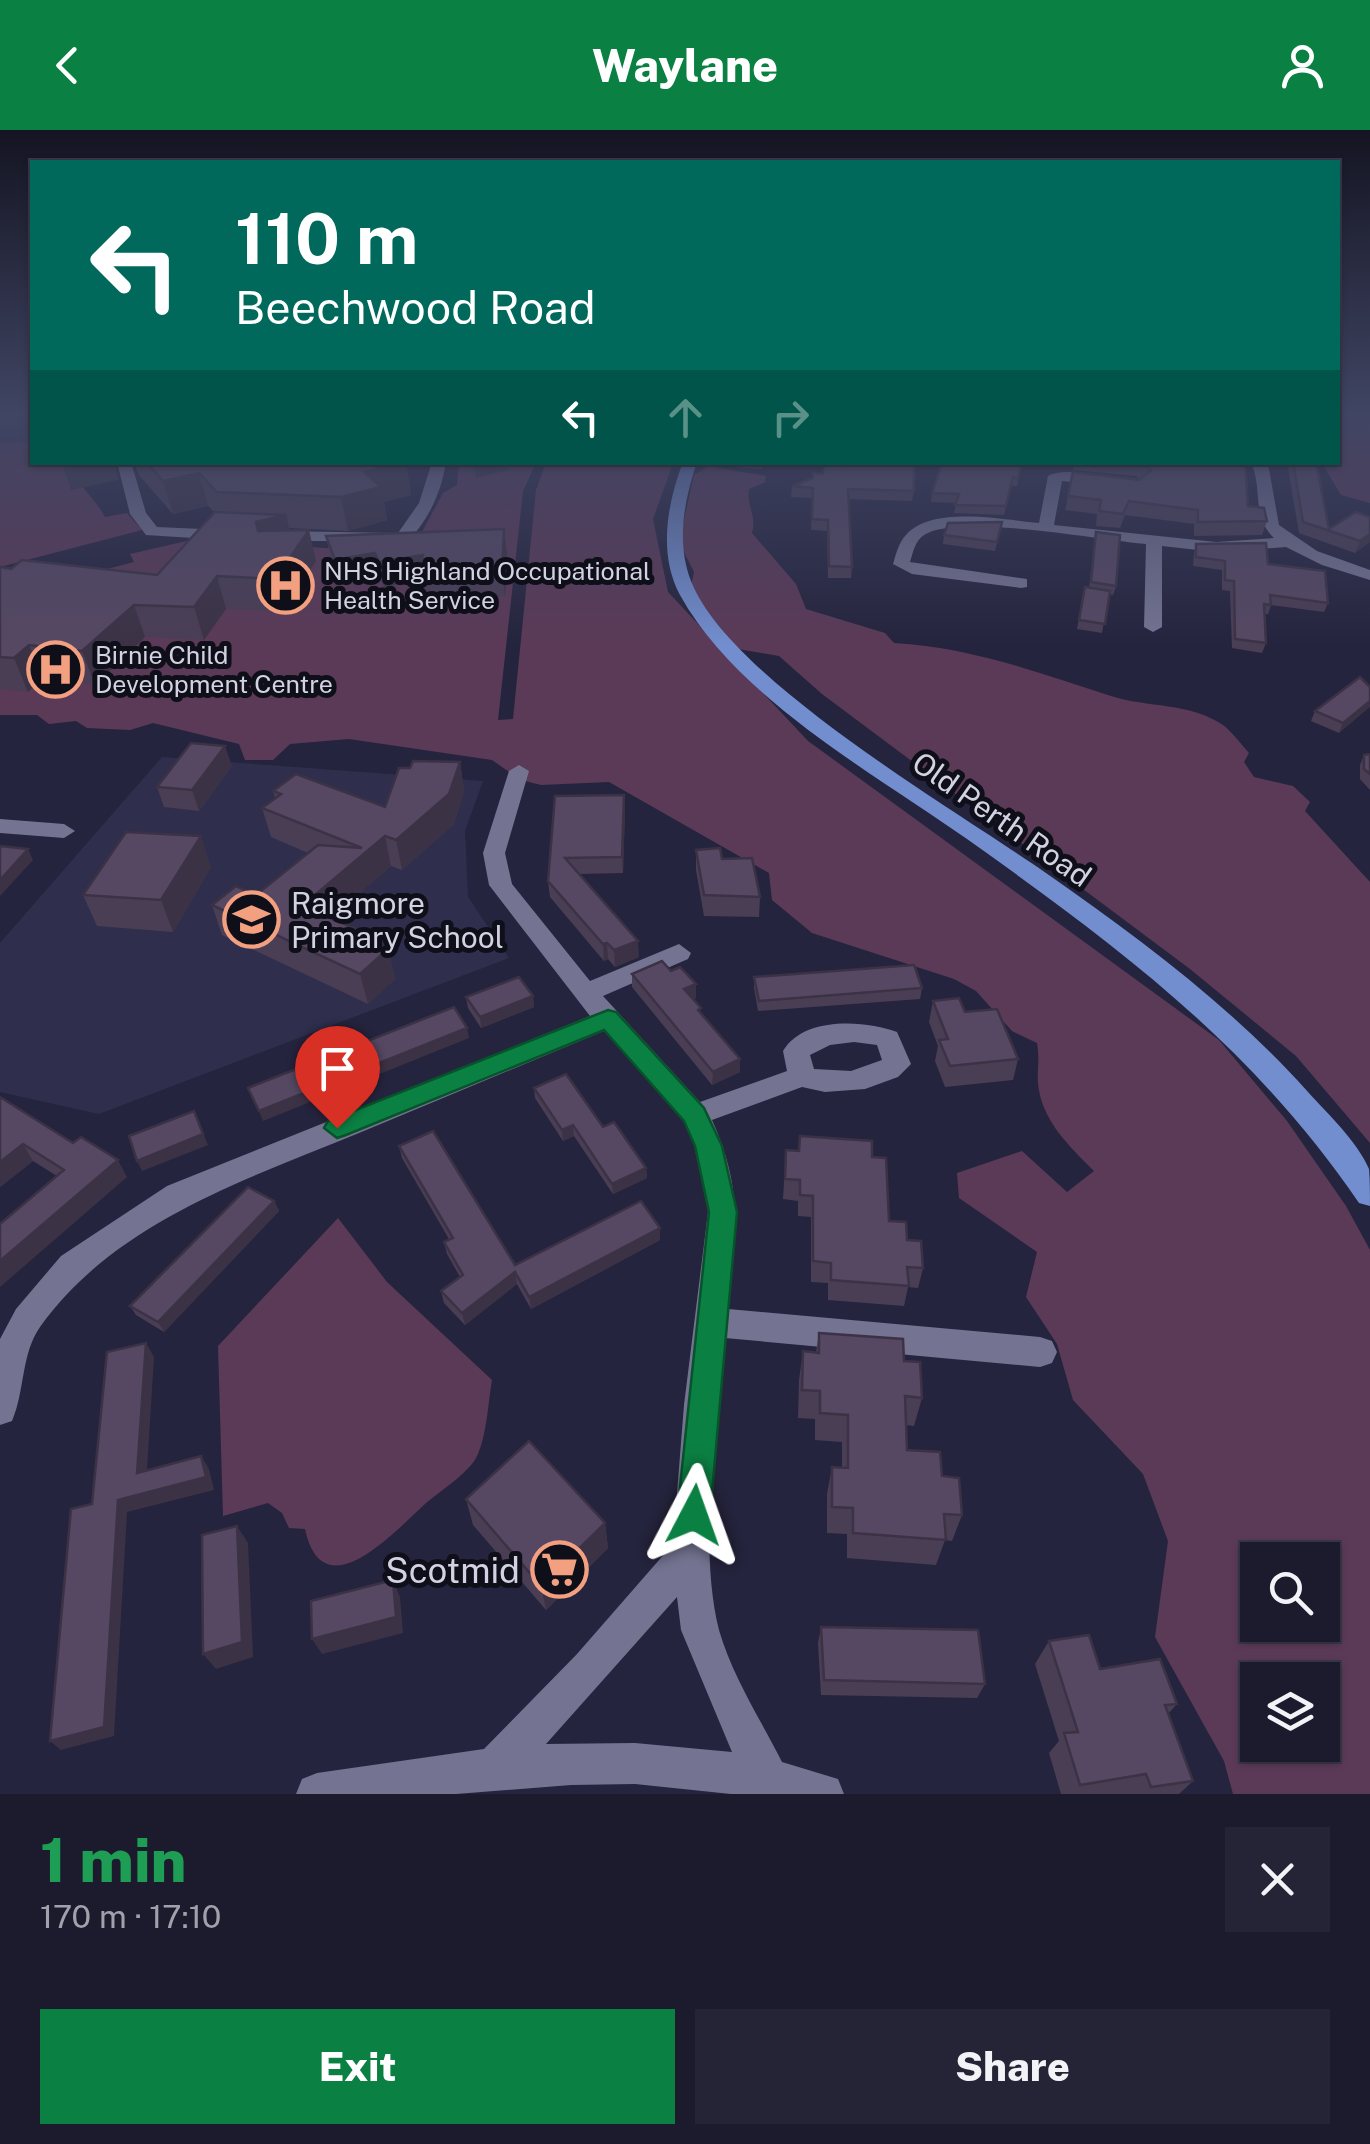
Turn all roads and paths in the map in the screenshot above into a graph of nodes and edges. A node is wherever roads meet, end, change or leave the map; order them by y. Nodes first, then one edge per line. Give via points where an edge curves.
1 (132, 491) edge
2 (433, 491) edge
3 (682, 491) edge
4 (1052, 491) edge
5 (1266, 491) edge
6 (1046, 527) junction
7 (1154, 540) junction
8 (1292, 542) junction
9 (1370, 575) edge
10 (1021, 583) dead end
11 (1153, 627) dead end
12 (519, 770) dead end
13 (0, 826) edge
14 (64, 831) dead end
15 (679, 953) dead end
16 (584, 993) junction
17 (608, 1018) junction
18 (802, 1076) dead end
19 (695, 1116) junction
20 (1370, 1194) edge
21 (710, 1322) junction
22 (7, 1346) edge
23 (1040, 1352) dead end
24 (0, 1409) edge
25 (691, 1552) junction
26 (494, 1768) junction
27 (767, 1776) junction
28 (701, 1782) edge
29 (317, 1794) edge
30 (823, 1794) edge

1 - 2 street via 138,514 152,532 166,536 402,538
3 - 20 main road, Old Perth Road via 676,552 688,593 717,632 817,726 1065,899 1244,1046 1295,1094
4 - 6 street
5 - 8 street via 1267,519
6 - 7 street
6 - 10 street via 941,523 910,539 901,564
7 - 8 street via 1216,548
7 - 11 street
8 - 9 street via 1330,564
12 - 16 street via 494,853 500,884
13 - 14 street
15 - 16 street
16 - 17 street
17 - 19 street
17 - 22 street via 178,1196 72,1266
18 - 19 street
19 - 21 street via 723,1212
21 - 23 street
21 - 25 street
22 - 24 street
25 - 26 street
25 - 27 street via 700,1630
26 - 28 street via 570,1764
26 - 29 street
27 - 28 street
27 - 30 street

